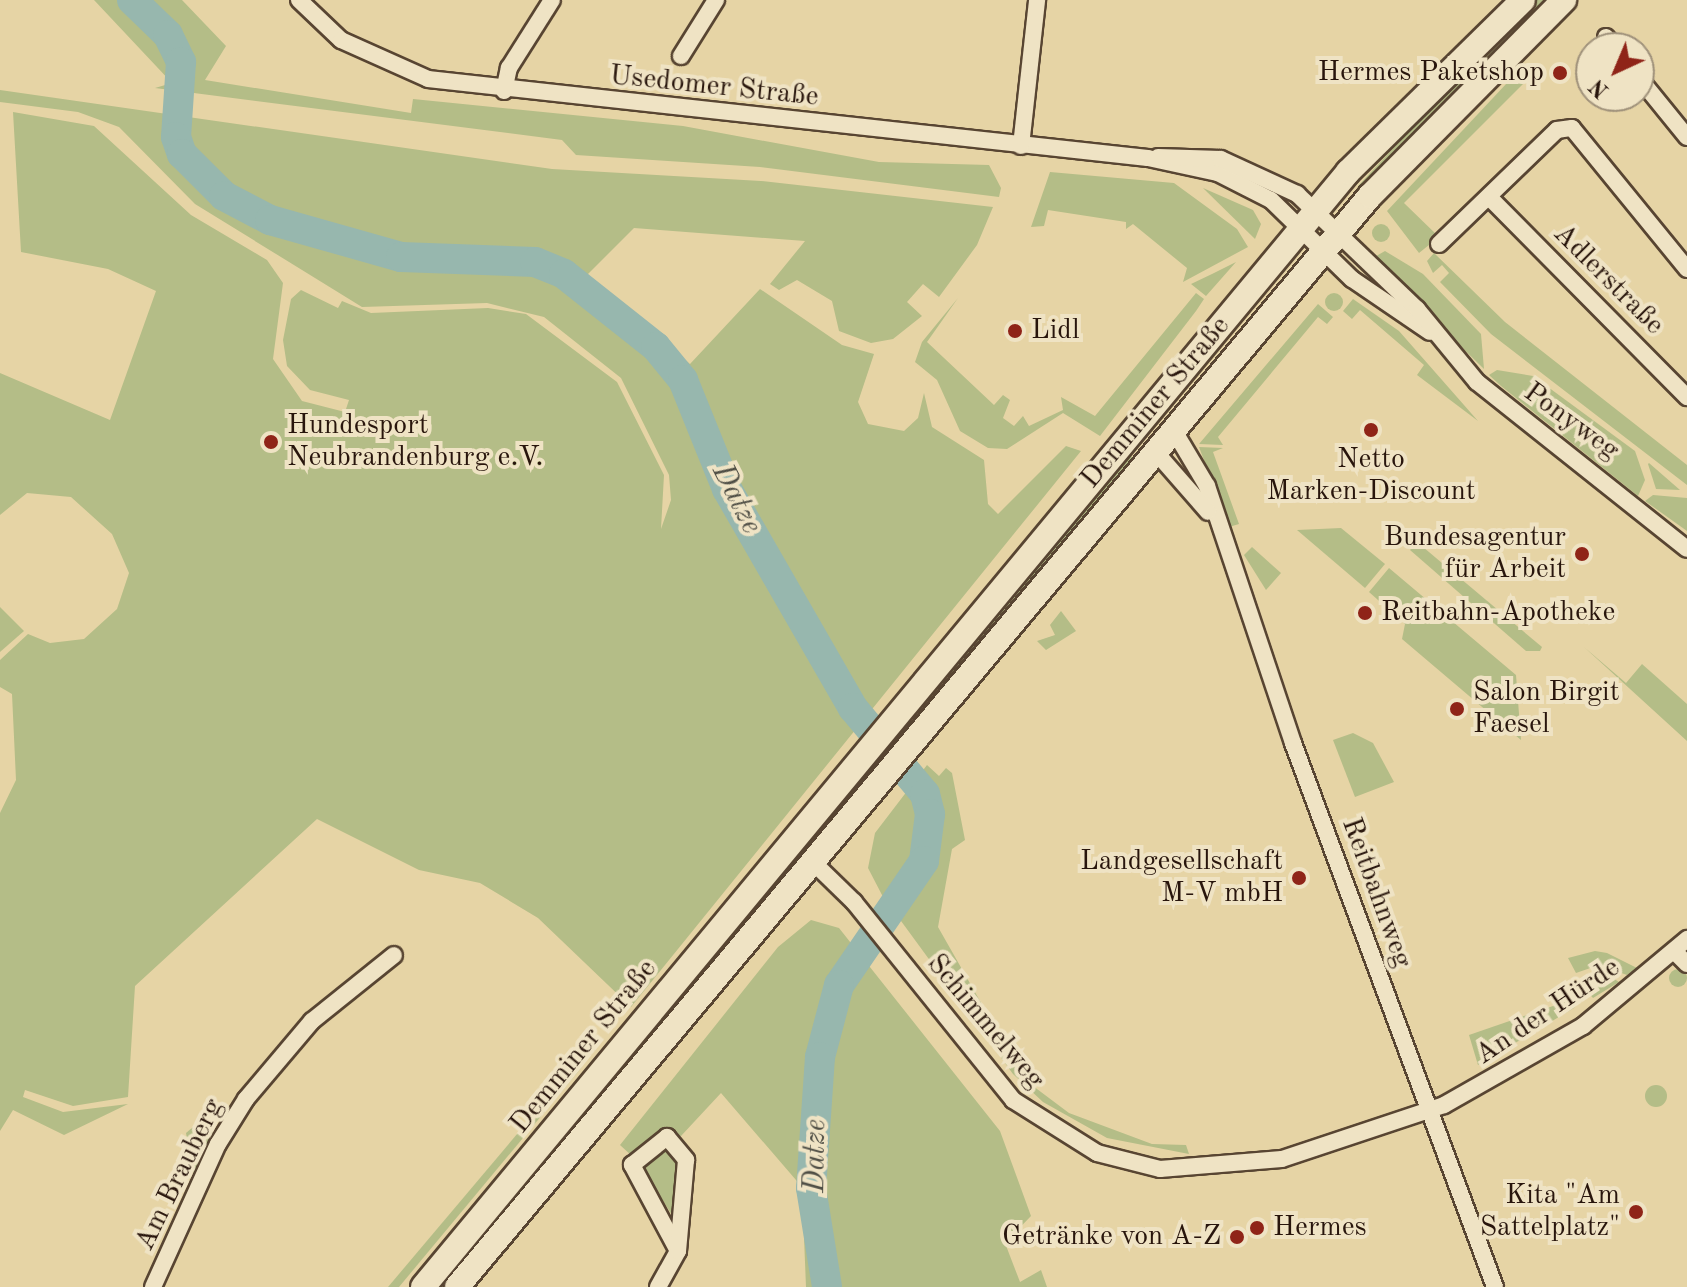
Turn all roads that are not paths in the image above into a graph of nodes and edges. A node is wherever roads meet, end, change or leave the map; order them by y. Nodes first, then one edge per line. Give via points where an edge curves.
1 (324, 0) edge
2 (552, 0) edge
3 (716, 0) edge
4 (1037, 0) edge
5 (1523, 0) edge
6 (1564, 0) edge
7 (304, 6) edge
8 (681, 56) dead end
9 (504, 91) junction
10 (1655, 98) edge
11 (1687, 137) edge
12 (1021, 146) junction
13 (1491, 199) junction
14 (1308, 221) junction
15 (1330, 244) junction
16 (1439, 244) dead end
17 (1687, 269) edge
18 (1687, 397) edge
19 (1173, 429) junction
20 (1131, 430) junction
21 (1154, 450) junction
22 (1212, 516) junction
23 (1687, 549) edge
24 (790, 844) junction
25 (815, 864) junction
26 (1683, 952) edge
27 (394, 955) dead end
28 (1427, 1112) junction
29 (678, 1251) junction
30 (153, 1287) edge
31 (423, 1287) edge
32 (457, 1287) edge
33 (658, 1287) edge
34 (1495, 1287) edge

1 - 7 street
2 - 9 street via 509,68
3 - 8 street
4 - 12 street
5 - 14 main road, Demminer Straße
6 - 15 main road, Demminer Straße
7 - 9 street, Usedomer Straße via 341,40 399,70
9 - 12 street, Usedomer Straße
10 - 11 street
12 - 14 street, Usedomer Straße via 1148,158 1177,154 1248,167 1284,184
13 - 16 street
13 - 17 street via 1557,130 1572,128
13 - 18 street, Adlerstraße
14 - 15 street, Usedomer Straße
14 - 20 main road, Demminer Straße
15 - 19 main road, Demminer Straße
15 - 23 street, Ponyweg via 1495,398
19 - 21 main road, Demminer Straße
19 - 22 street, Reitbahnweg via 1207,486
20 - 21 main road
20 - 24 main road, Demminer Straße
21 - 22 street, Reitbahnweg
21 - 25 main road, Demminer Straße
22 - 28 street, Reitbahnweg
24 - 25 main road
24 - 31 main road, Demminer Straße
25 - 28 street, Schimmelweg via 861,911 1013,1100 1065,1138 1127,1163 1184,1171 1250,1166
25 - 32 main road, Demminer Straße
26 - 28 street, An der Hürde via 1559,1043
27 - 30 street, Am Brauberg via 312,1021 246,1099 218,1144
28 - 34 street, Reitbahnweg
29 - 29 street via 632,1165 667,1137 686,1160
29 - 33 street

